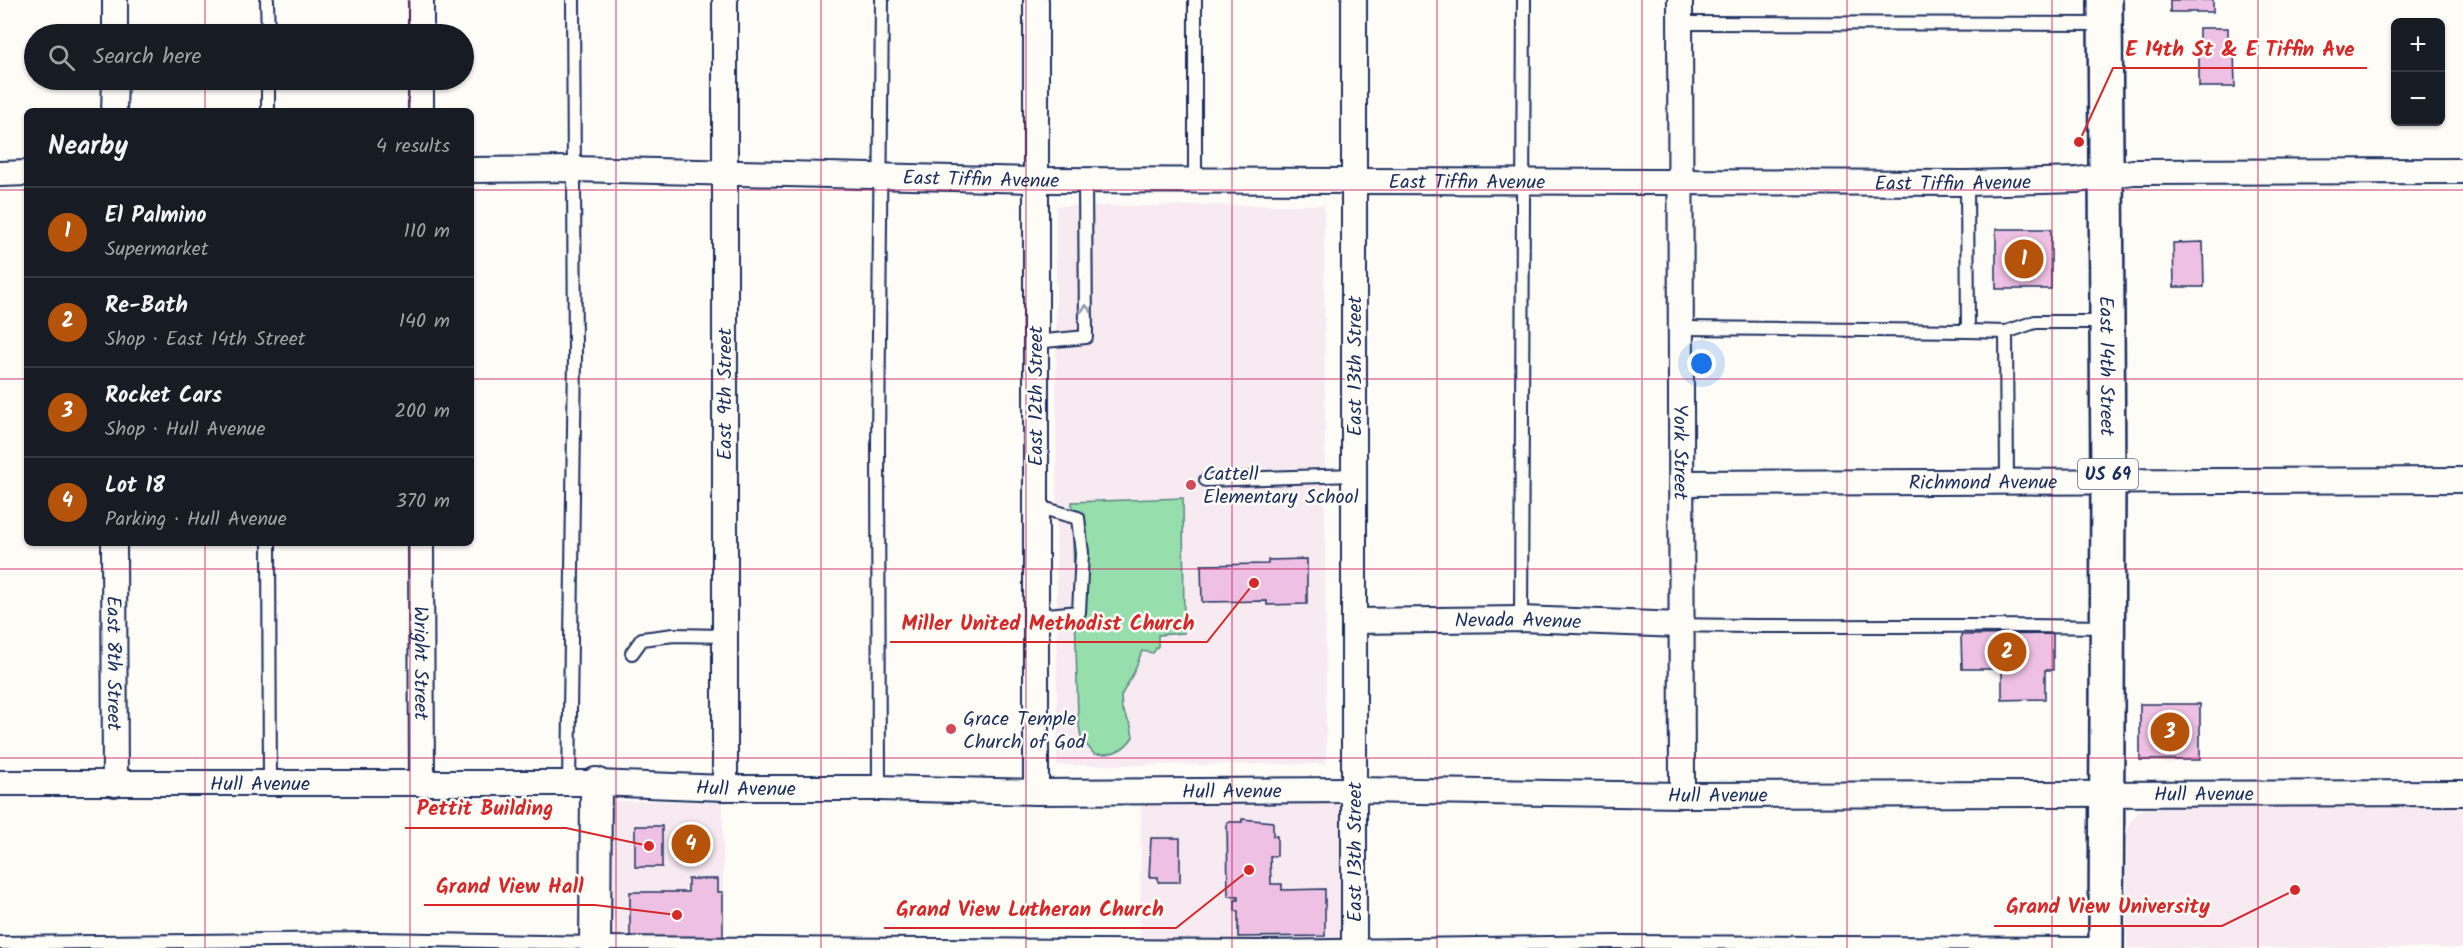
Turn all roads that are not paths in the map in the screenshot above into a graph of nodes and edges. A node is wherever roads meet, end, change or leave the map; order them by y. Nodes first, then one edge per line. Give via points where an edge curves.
1 (115, 0) edge
2 (267, 0) edge
3 (421, 0) edge
4 (573, 0) edge
5 (725, 0) edge
6 (882, 0) edge
7 (1036, 0) edge
8 (1195, 0) edge
9 (1354, 0) edge
10 (1524, 0) edge
11 (1680, 12) edge
12 (2105, 12) edge
13 (115, 24) edge
14 (268, 24) edge
15 (421, 24) edge
16 (115, 90) edge
17 (268, 90) edge
18 (421, 90) edge
19 (114, 108) edge
20 (268, 108) edge
21 (421, 108) edge
22 (573, 169) junction
23 (474, 170) edge
24 (2463, 171) edge
25 (24, 173) edge
26 (0, 174) edge
27 (724, 174) junction
28 (2105, 176) junction
29 (879, 177) junction
30 (1034, 180) junction
31 (1085, 180) junction
32 (1196, 180) junction
33 (1354, 181) junction
34 (1521, 181) junction
35 (1680, 182) junction
36 (1967, 183) junction
37 (2107, 322) junction
38 (1681, 328) junction
39 (1968, 331) junction
40 (2006, 332) junction
41 (1035, 342) junction
42 (1354, 475) junction
43 (1206, 480) dead end
44 (2463, 480) edge
45 (2007, 482) junction
46 (2108, 482) junction
47 (1681, 483) junction
48 (1035, 506) junction
49 (114, 546) edge
50 (269, 546) edge
51 (422, 546) edge
52 (1036, 616) junction
53 (1521, 619) junction
54 (1354, 621) junction
55 (1681, 625) junction
56 (2107, 627) junction
57 (725, 636) junction
58 (632, 653) dead end
59 (0, 783) edge
60 (583, 783) junction
61 (115, 784) junction
62 (270, 784) junction
63 (422, 784) junction
64 (725, 788) junction
65 (879, 788) junction
66 (1354, 790) junction
67 (1036, 792) junction
68 (2463, 793) edge
69 (2107, 794) junction
70 (1682, 795) junction
71 (0, 943) edge
72 (595, 946) edge
73 (2106, 946) edge
74 (1354, 947) edge

1 - 13 street
2 - 14 lane
3 - 15 street
4 - 22 lane
5 - 27 street, East 9th Street
6 - 29 lane
7 - 30 street, East 12th Street
8 - 32 lane
9 - 33 street, East 13th Street
10 - 34 lane
11 - 12 lane
11 - 35 street, York Street
12 - 28 main road, East 14th Street / US 69
16 - 19 street
17 - 20 lane
18 - 21 street
22 - 23 street, East Tiffin Avenue
22 - 27 street, East Tiffin Avenue
22 - 60 lane
24 - 28 street, East Tiffin Avenue via 2133,172
25 - 26 street
27 - 29 street, East Tiffin Avenue
27 - 57 street, East 9th Street
28 - 36 street, East Tiffin Avenue
28 - 37 main road, East 14th Street / US 69
29 - 30 street, East Tiffin Avenue
29 - 65 lane
30 - 31 street, East Tiffin Avenue
30 - 41 street, East 12th Street
31 - 32 street, East Tiffin Avenue
41 -> 31 lane via 1086,337
32 - 33 street, East Tiffin Avenue
33 - 34 street, East Tiffin Avenue
33 - 42 street, East 13th Street
34 - 35 street, East Tiffin Avenue
34 - 53 lane
35 - 36 street, East Tiffin Avenue
35 - 38 street, York Street
36 - 39 lane
37 - 40 lane via 2035,322
37 - 46 main road, East 14th Street / US 69
38 - 39 lane
38 - 47 street, York Street
39 - 40 lane
40 - 45 lane
41 - 48 street, East 12th Street
42 - 43 lane
42 - 54 street, East 13th Street
44 - 46 street, Richmond Avenue
45 - 46 street, Richmond Avenue
45 - 47 street, Richmond Avenue
46 - 56 main road, East 14th Street / US 69
47 - 55 street, York Street
48 - 52 street, East 12th Street
48 - 52 lane via 1078,518 1082,553 1079,612
49 - 61 street, East 8th Street
50 - 62 lane
51 - 63 street, Wright Street
52 - 67 street, East 12th Street
53 - 54 street, Nevada Avenue
53 - 55 street, Nevada Avenue
54 - 66 street, East 13th Street
55 - 56 lane
55 - 70 street, York Street
56 - 69 main road, East 14th Street / US 69
57 - 58 lane via 642,639
57 - 64 street, East 9th Street
59 - 61 street, Hull Avenue
60 - 63 street, Hull Avenue
60 - 64 street, Hull Avenue
60 - 72 street
61 - 62 street, Hull Avenue
62 - 63 street, Hull Avenue
64 - 65 street, Hull Avenue
65 - 67 street, Hull Avenue
66 - 67 street, Hull Avenue
66 - 70 street, Hull Avenue
66 - 74 street, East 13th Street
68 - 69 street, Hull Avenue
69 - 70 street, Hull Avenue
69 - 73 main road, East 14th Street / US 69
71 - 72 lane via 373,939
72 - 74 lane
73 - 74 lane via 1617,942

